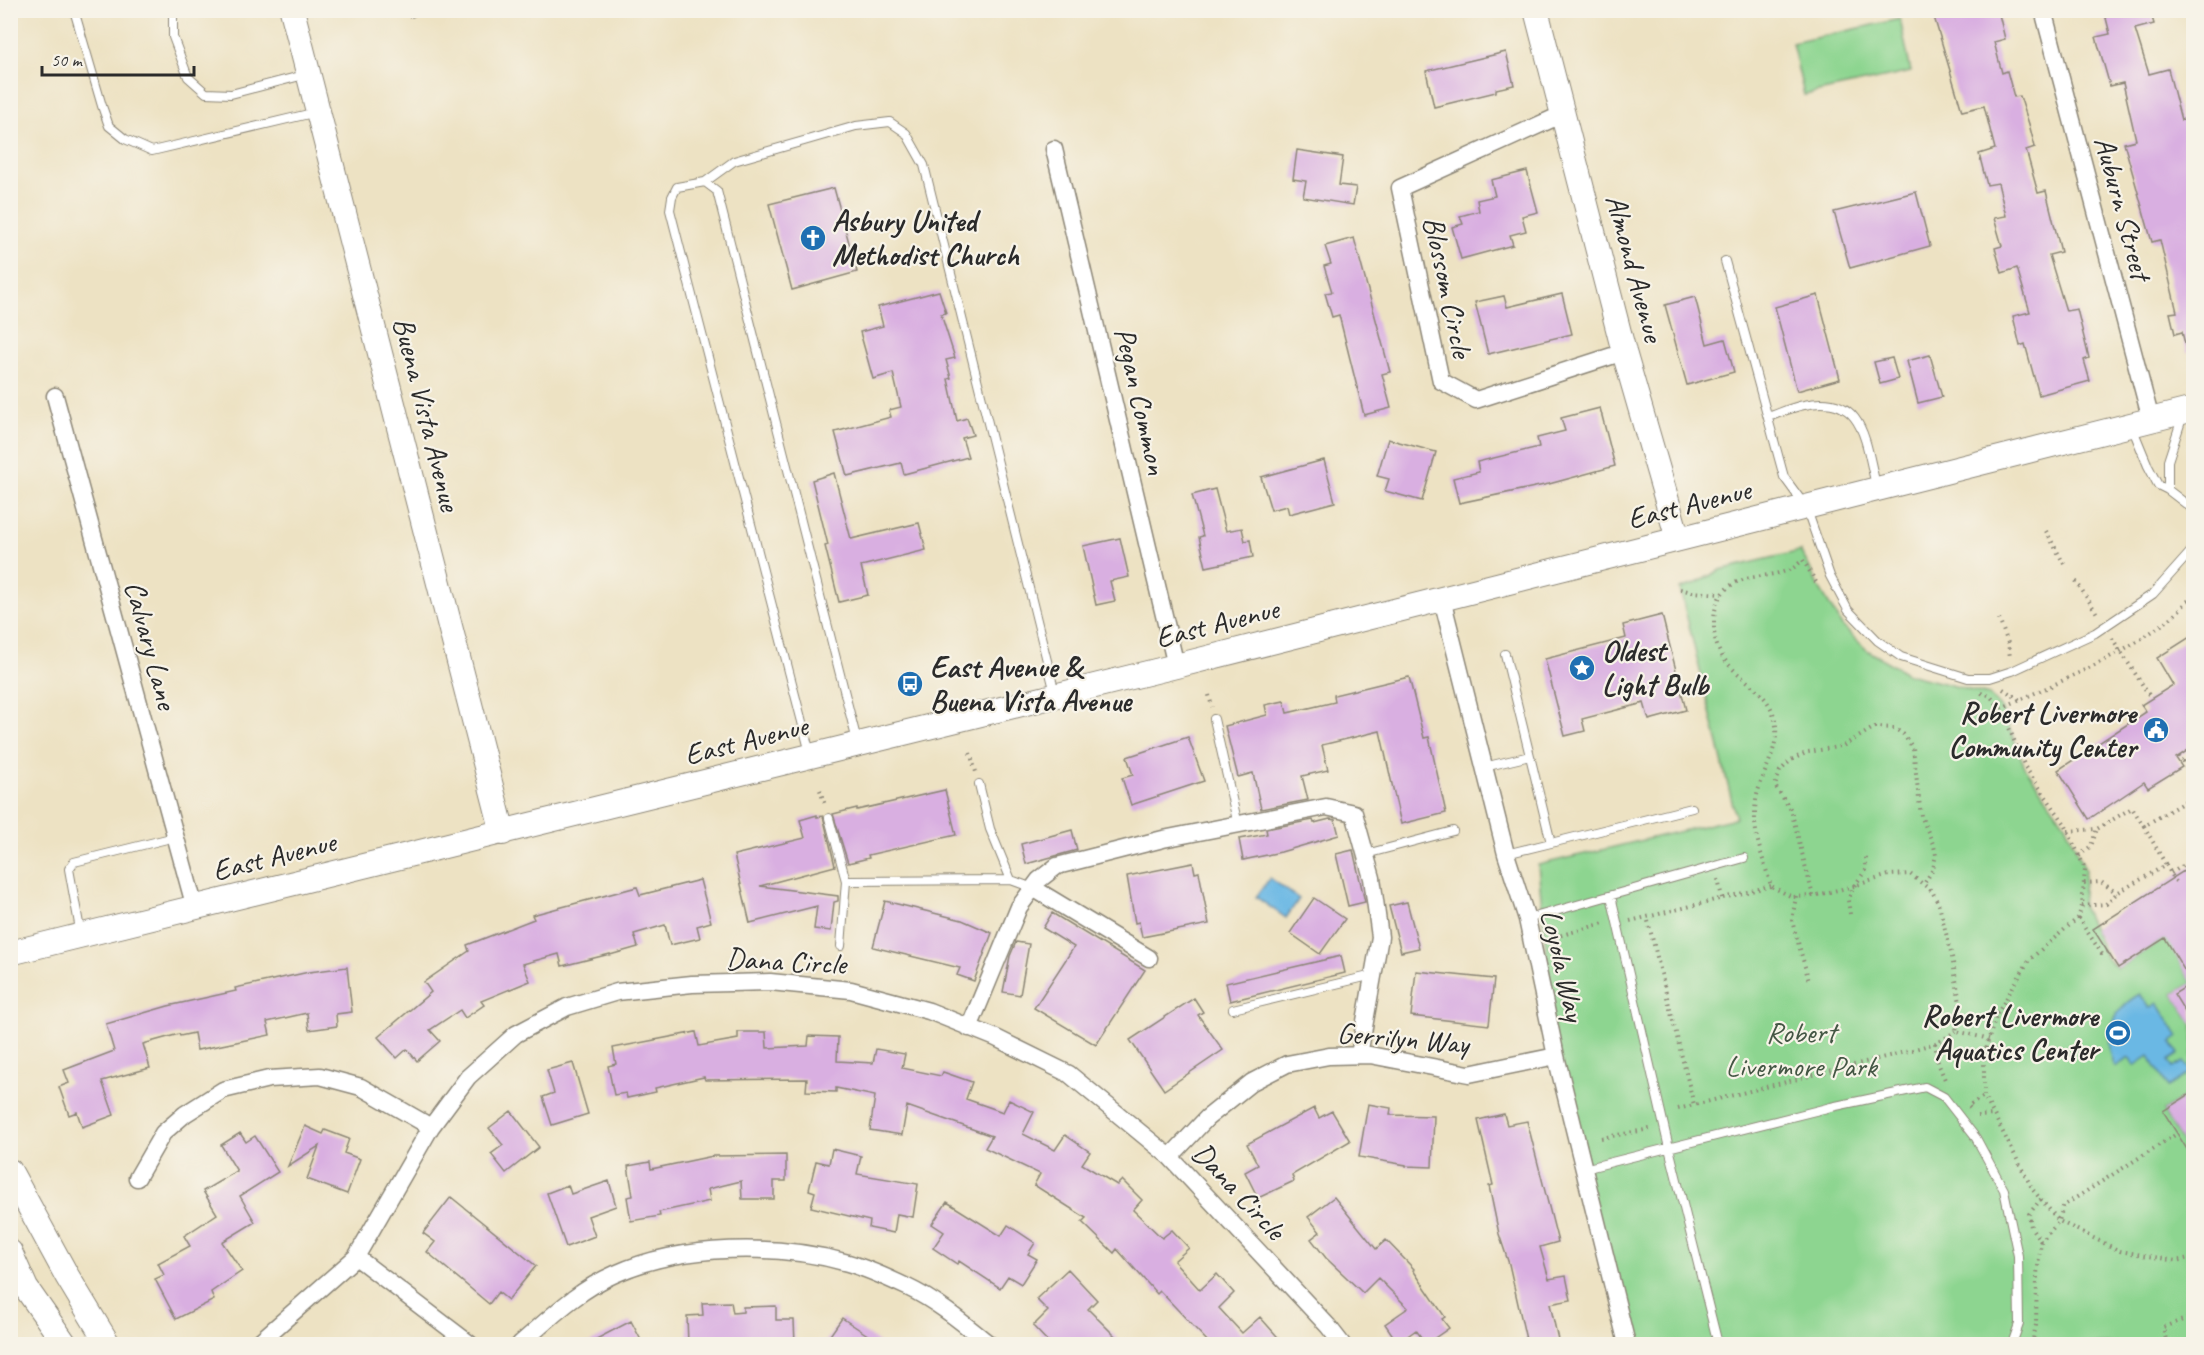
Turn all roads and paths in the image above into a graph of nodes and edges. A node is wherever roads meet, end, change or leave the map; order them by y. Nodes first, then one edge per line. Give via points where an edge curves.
1 (74, 10) edge
2 (173, 10) edge
3 (1536, 10) edge
4 (2043, 10) edge
5 (295, 11) edge
6 (308, 74) junction
7 (318, 112) junction
8 (1563, 114) junction
9 (1054, 148) dead end
10 (705, 182) junction
11 (1725, 261) dead end
12 (1624, 352) junction
13 (55, 396) dead end
14 (2189, 410) edge
15 (1768, 417) junction
16 (2141, 423) junction
17 (1877, 489) junction
18 (2168, 490) junction
19 (1806, 507) junction
20 (2193, 510) edge
21 (2046, 531) dead end
22 (1678, 539) junction
23 (2193, 548) edge
24 (2064, 564) dead end
25 (2076, 581) dead end
26 (1818, 586) dead end
27 (1680, 590) dead end
28 (1722, 594) junction
29 (2193, 595) edge
30 (1442, 599) junction
31 (2098, 616) dead end
32 (1999, 619) dead end
33 (2110, 635) dead end
34 (2120, 651) junction
35 (1505, 654) dead end
36 (2011, 658) dead end
37 (1176, 666) junction
38 (1978, 692) dead end
39 (1989, 695) junction
40 (1055, 696) junction
41 (2151, 698) dead end
42 (2020, 700) junction
43 (2001, 708) junction
44 (1214, 719) dead end
45 (858, 744) junction
46 (970, 753) dead end
47 (2193, 755) edge
48 (811, 756) junction
49 (1530, 756) junction
50 (2179, 756) dead end
51 (2182, 761) junction
52 (1484, 767) junction
53 (2193, 779) edge
54 (979, 784) joint
55 (2193, 796) edge
56 (1692, 808) dead end
57 (829, 818) dead end
58 (1238, 825) junction
59 (2144, 826) junction
60 (2097, 829) junction
61 (1453, 831) dead end
62 (2068, 831) junction
63 (503, 833) junction
64 (175, 837) junction
65 (1551, 843) junction
66 (1366, 854) junction
67 (1506, 854) junction
68 (1866, 855) dead end
69 (2079, 856) junction
70 (1744, 858) dead end
71 (2193, 859) edge
72 (2166, 865) junction
73 (1715, 866) junction
74 (2171, 873) junction
75 (1011, 880) junction
76 (846, 881) junction
77 (2176, 882) dead end
78 (2084, 883) junction
79 (1924, 884) junction
80 (1771, 886) junction
81 (1854, 886) junction
82 (1033, 888) junction
83 (2117, 893) junction
84 (1611, 896) junction
85 (1796, 896) junction
86 (1813, 896) junction
87 (1722, 898) junction
88 (2082, 906) junction
89 (195, 908) junction
90 (1850, 914) dead end
91 (1647, 917) junction
92 (2078, 918) junction
93 (1527, 919) junction
94 (1630, 921) dead end
95 (1605, 923) dead end
96 (81, 936) junction
97 (1555, 937) dead end
98 (841, 946) dead end
99 (2108, 952) dead end
100 (10, 953) edge
101 (1149, 958) dead end
102 (1372, 975) junction
103 (1809, 981) dead end
104 (1233, 1009) dead end
105 (969, 1028) junction
106 (1956, 1032) junction
107 (1989, 1039) junction
108 (1935, 1043) junction
109 (1359, 1055) junction
110 (1556, 1056) junction
111 (1950, 1090) dead end
112 (1984, 1096) junction
113 (1961, 1101) dead end
114 (1694, 1105) junction
115 (1968, 1106) junction
116 (1678, 1109) dead end
117 (1994, 1115) junction
118 (431, 1127) junction
119 (1650, 1129) dead end
120 (2175, 1135) dead end
121 (1601, 1138) dead end
122 (1669, 1148) junction
123 (1170, 1157) junction
124 (1584, 1169) junction
125 (10, 1171) edge
126 (137, 1178) dead end
127 (2041, 1200) junction
128 (2059, 1221) junction
129 (2041, 1242) junction
130 (10, 1252) edge
131 (356, 1257) junction
132 (2193, 1257) edge
133 (22, 1277) junction
134 (2193, 1316) edge
135 (65, 1344) edge
136 (81, 1344) edge
137 (108, 1344) edge
138 (257, 1344) edge
139 (470, 1344) edge
140 (520, 1344) edge
141 (989, 1344) edge
142 (1342, 1344) edge
143 (1627, 1344) edge
144 (1718, 1344) edge
145 (2012, 1344) edge
146 (2032, 1344) edge
147 (2167, 1344) edge

1 - 7 lane via 109,126 125,139 152,151
2 - 6 lane via 173,37 188,77 206,93 231,94
3 - 8 main road, Almond Avenue
4 - 16 street, Auburn Street
5 - 6 main road, Buena Vista Avenue
6 - 7 main road, Buena Vista Avenue
7 - 63 main road, Buena Vista Avenue
8 - 12 main road, Almond Avenue
8 - 12 street, Blossom Circle via 1400,188 1441,381 1476,400
9 - 37 street, Pegan Common
10 - 40 lane via 734,161 856,126 890,122 906,132 924,165
10 - 45 lane via 717,191
10 - 48 lane via 677,187 670,210
11 - 15 lane
12 - 22 main road, Almond Avenue
13 - 64 street, Calvary Lane
14 - 16 main road, East Avenue
14 - 18 lane via 2168,461
15 - 17 lane via 1803,405 1827,402 1847,409 1861,427
15 - 19 lane via 1784,477
16 - 17 main road, East Avenue
16 - 18 lane via 2148,466 2158,485
17 - 19 main road, East Avenue
18 - 20 lane
19 - 22 main road, East Avenue
19 - 23 lane via 1830,576 1848,610 1901,657 1968,678 1990,678 2014,670 2095,633 2153,594
21 - 24 path
22 - 30 main road, East Avenue
25 - 31 path
26 - 28 path via 1803,560 1792,569 1737,582
27 - 28 path
28 - 80 path via 1714,614 1719,651 1726,663 1769,705 1776,726 1771,757 1758,789 1755,817
29 - 34 path via 2168,620
30 - 37 main road, East Avenue
30 - 52 street, Loyola Way
32 - 36 path
33 - 34 path
34 - 41 path
34 - 42 path
35 - 49 lane
37 - 40 main road, East Avenue
38 - 39 path
39 - 42 path via 2001,688 2012,690
39 - 43 path
40 - 45 main road, East Avenue
42 - 43 path
43 - 62 path via 2025,768
44 - 58 lane
45 - 48 main road, East Avenue
46 - 54 path
47 - 51 path
48 - 63 main road, East Avenue
49 - 52 lane
49 - 65 lane
50 - 51 path
51 - 53 path
52 - 67 street, Loyola Way
54 - 75 lane via 990,829
55 - 59 path
56 - 65 lane
57 - 76 lane
58 - 66 street via 1326,807 1354,813
58 - 82 street via 1057,866
59 - 60 path via 2132,808
59 - 72 path
60 - 62 path
60 - 69 path via 2091,846
61 - 66 lane
62 - 69 path
63 - 89 main road, East Avenue
64 - 89 street, Calvary Lane
64 - 96 lane via 74,862 69,869
65 - 67 lane
66 - 102 street via 1380,937
67 - 93 street, Loyola Way
68 - 81 path via 1866,870
69 - 78 path via 2085,869
70 - 73 lane
71 - 74 path
72 - 74 path
72 - 83 path
73 - 84 lane
73 - 87 path
74 - 77 path
75 - 76 lane
75 - 82 lane
76 - 98 lane
78 - 83 path via 2101,882
78 - 88 path
79 - 81 path via 1910,874 1889,875
79 - 86 path via 1936,855 1921,816 1913,748 1894,728 1875,727 1843,746 1808,752 1780,771 1775,786 1791,810
79 - 106 path via 1939,905 1953,957 1960,1003
80 - 85 path
80 - 87 path
81 - 86 path
81 - 90 path via 1848,900
82 - 101 street
82 - 105 street via 1019,906
83 - 88 path via 2106,904
84 - 93 lane
84 - 122 lane
85 - 86 path
85 - 103 path via 1792,921
87 - 91 path
88 - 92 path
89 - 96 main road, East Avenue
91 - 94 path
91 - 114 path
92 - 99 path via 2102,954
92 - 107 path via 2029,960 1997,1014
93 - 110 street, Loyola Way
95 - 97 path
96 - 100 main road, East Avenue
102 - 104 lane
102 - 109 street
105 - 118 street, Dana Circle via 929,1011 851,990 770,982 692,984 617,992 567,1007 516,1034 468,1077
105 - 123 street, Dana Circle via 1069,1074
106 - 107 path
106 - 108 path
107 - 112 path via 1984,1053
108 - 111 path via 1938,1063
108 - 114 path
109 - 110 street, Gerrilyn Way via 1469,1074
109 - 123 street, Gerrilyn Way via 1287,1064 1252,1082 1207,1118
110 - 124 street, Loyola Way
112 - 115 path
112 - 117 path
113 - 115 path
114 - 116 path
115 - 117 path via 1977,1116
117 - 127 path
118 - 126 street via 361,1087 320,1076 268,1079 223,1090 185,1114 163,1133
118 - 131 street, Dana Circle
119 - 121 path
120 - 128 path via 2063,1206
122 - 124 lane
122 - 144 lane
122 - 145 lane via 1925,1087 1944,1097 1976,1138 2004,1190 2018,1256 2019,1323
123 - 142 street, Dana Circle
124 - 143 street, Loyola Way
125 - 137 main road
127 - 128 path
127 - 129 path via 2029,1214 2031,1227
128 - 129 path
128 - 132 path via 2120,1251 2176,1261
129 - 146 path
130 - 133 main road
131 - 138 street, Dana Circle
131 - 139 street
133 - 135 main road
133 - 136 main road via 39,1284 51,1296
134 - 147 path via 2163,1327
140 - 141 street via 571,1299 614,1274 658,1259 720,1250 789,1252 848,1263 909,1288

